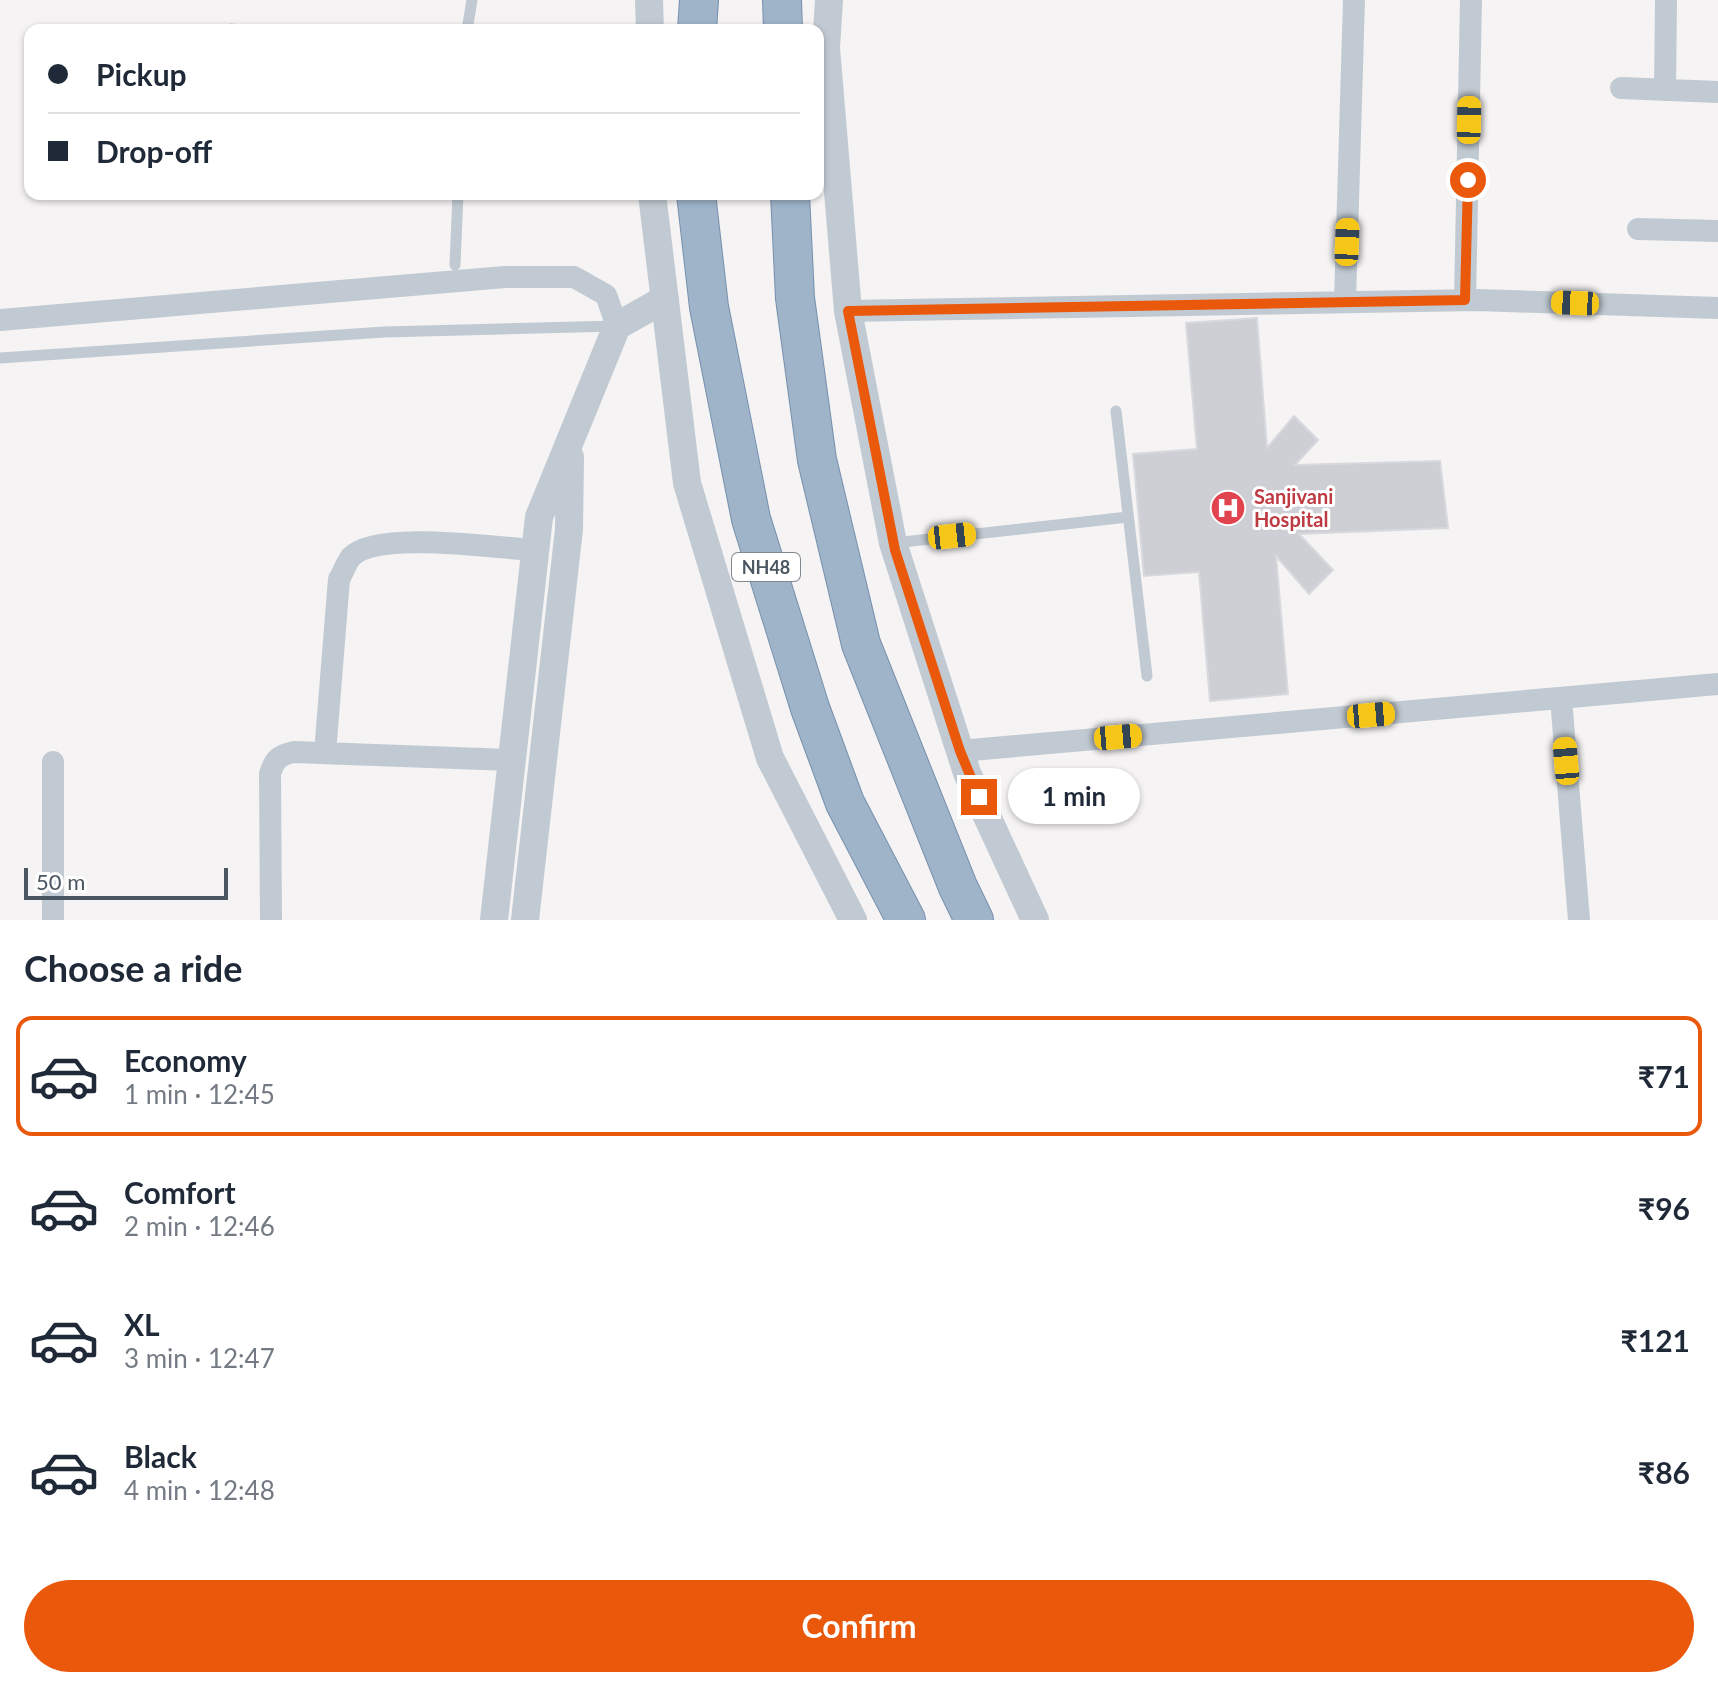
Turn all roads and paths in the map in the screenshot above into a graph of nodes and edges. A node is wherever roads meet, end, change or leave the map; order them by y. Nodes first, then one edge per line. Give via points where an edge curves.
1 (472, 0) edge
2 (649, 0) edge
3 (699, 0) edge
4 (782, 0) edge
5 (829, 0) edge
6 (1354, 0) edge
7 (1471, 0) edge
8 (1666, 0) edge
9 (468, 24) edge
10 (650, 24) edge
11 (697, 24) edge
12 (783, 24) edge
13 (1621, 88) dead end
14 (1665, 90) junction
15 (1718, 92) edge
16 (458, 200) edge
17 (653, 200) edge
18 (697, 200) edge
19 (790, 200) edge
20 (1638, 229) dead end
21 (1718, 231) edge
22 (455, 265) dead end
23 (665, 299) junction
24 (1465, 300) junction
25 (1345, 302) junction
26 (1718, 308) edge
27 (848, 311) junction
28 (0, 320) edge
29 (617, 326) junction
30 (0, 358) edge
31 (1116, 411) dead end
32 (571, 440) junction
33 (1128, 517) junction
34 (893, 543) junction
35 (534, 550) junction
36 (1147, 676) dead end
37 (1718, 684) edge
38 (1561, 698) junction
39 (960, 751) junction
40 (325, 753) junction
41 (510, 760) junction
42 (53, 762) dead end
43 (53, 920) edge
44 (271, 920) edge
45 (494, 920) edge
46 (525, 920) edge
47 (853, 920) edge
48 (906, 920) edge
49 (974, 920) edge
50 (1035, 920) edge
51 (1579, 920) edge

1 - 9 lane
2 - 10 street
3 - 11 highway
4 - 12 highway
5 - 27 street via 826,48
6 - 25 street
7 - 24 street
8 - 14 street
13 - 14 street
14 - 15 street
16 - 22 lane
17 - 23 street
18 - 48 highway, NH48 via 709,307 751,519 845,803
19 - 49 highway via 795,298 817,460 861,644
20 - 21 street
23 - 29 street
23 - 47 street via 687,483 770,758
24 - 25 street
24 - 26 street
25 - 27 street
27 - 34 street
28 - 29 street via 505,277 574,277 606,295
29 - 30 lane via 384,332
29 - 32 street
31 - 33 lane
32 - 35 street via 539,517
32 - 46 street via 569,529
33 - 34 lane
33 - 36 lane
34 - 39 street
35 - 40 street via 393,541 351,558 339,579
35 - 41 street
37 - 38 street
38 - 39 street
38 - 51 street
39 - 50 street
40 - 41 street
40 - 44 street via 294,752 273,762
41 - 45 street
42 - 43 street

